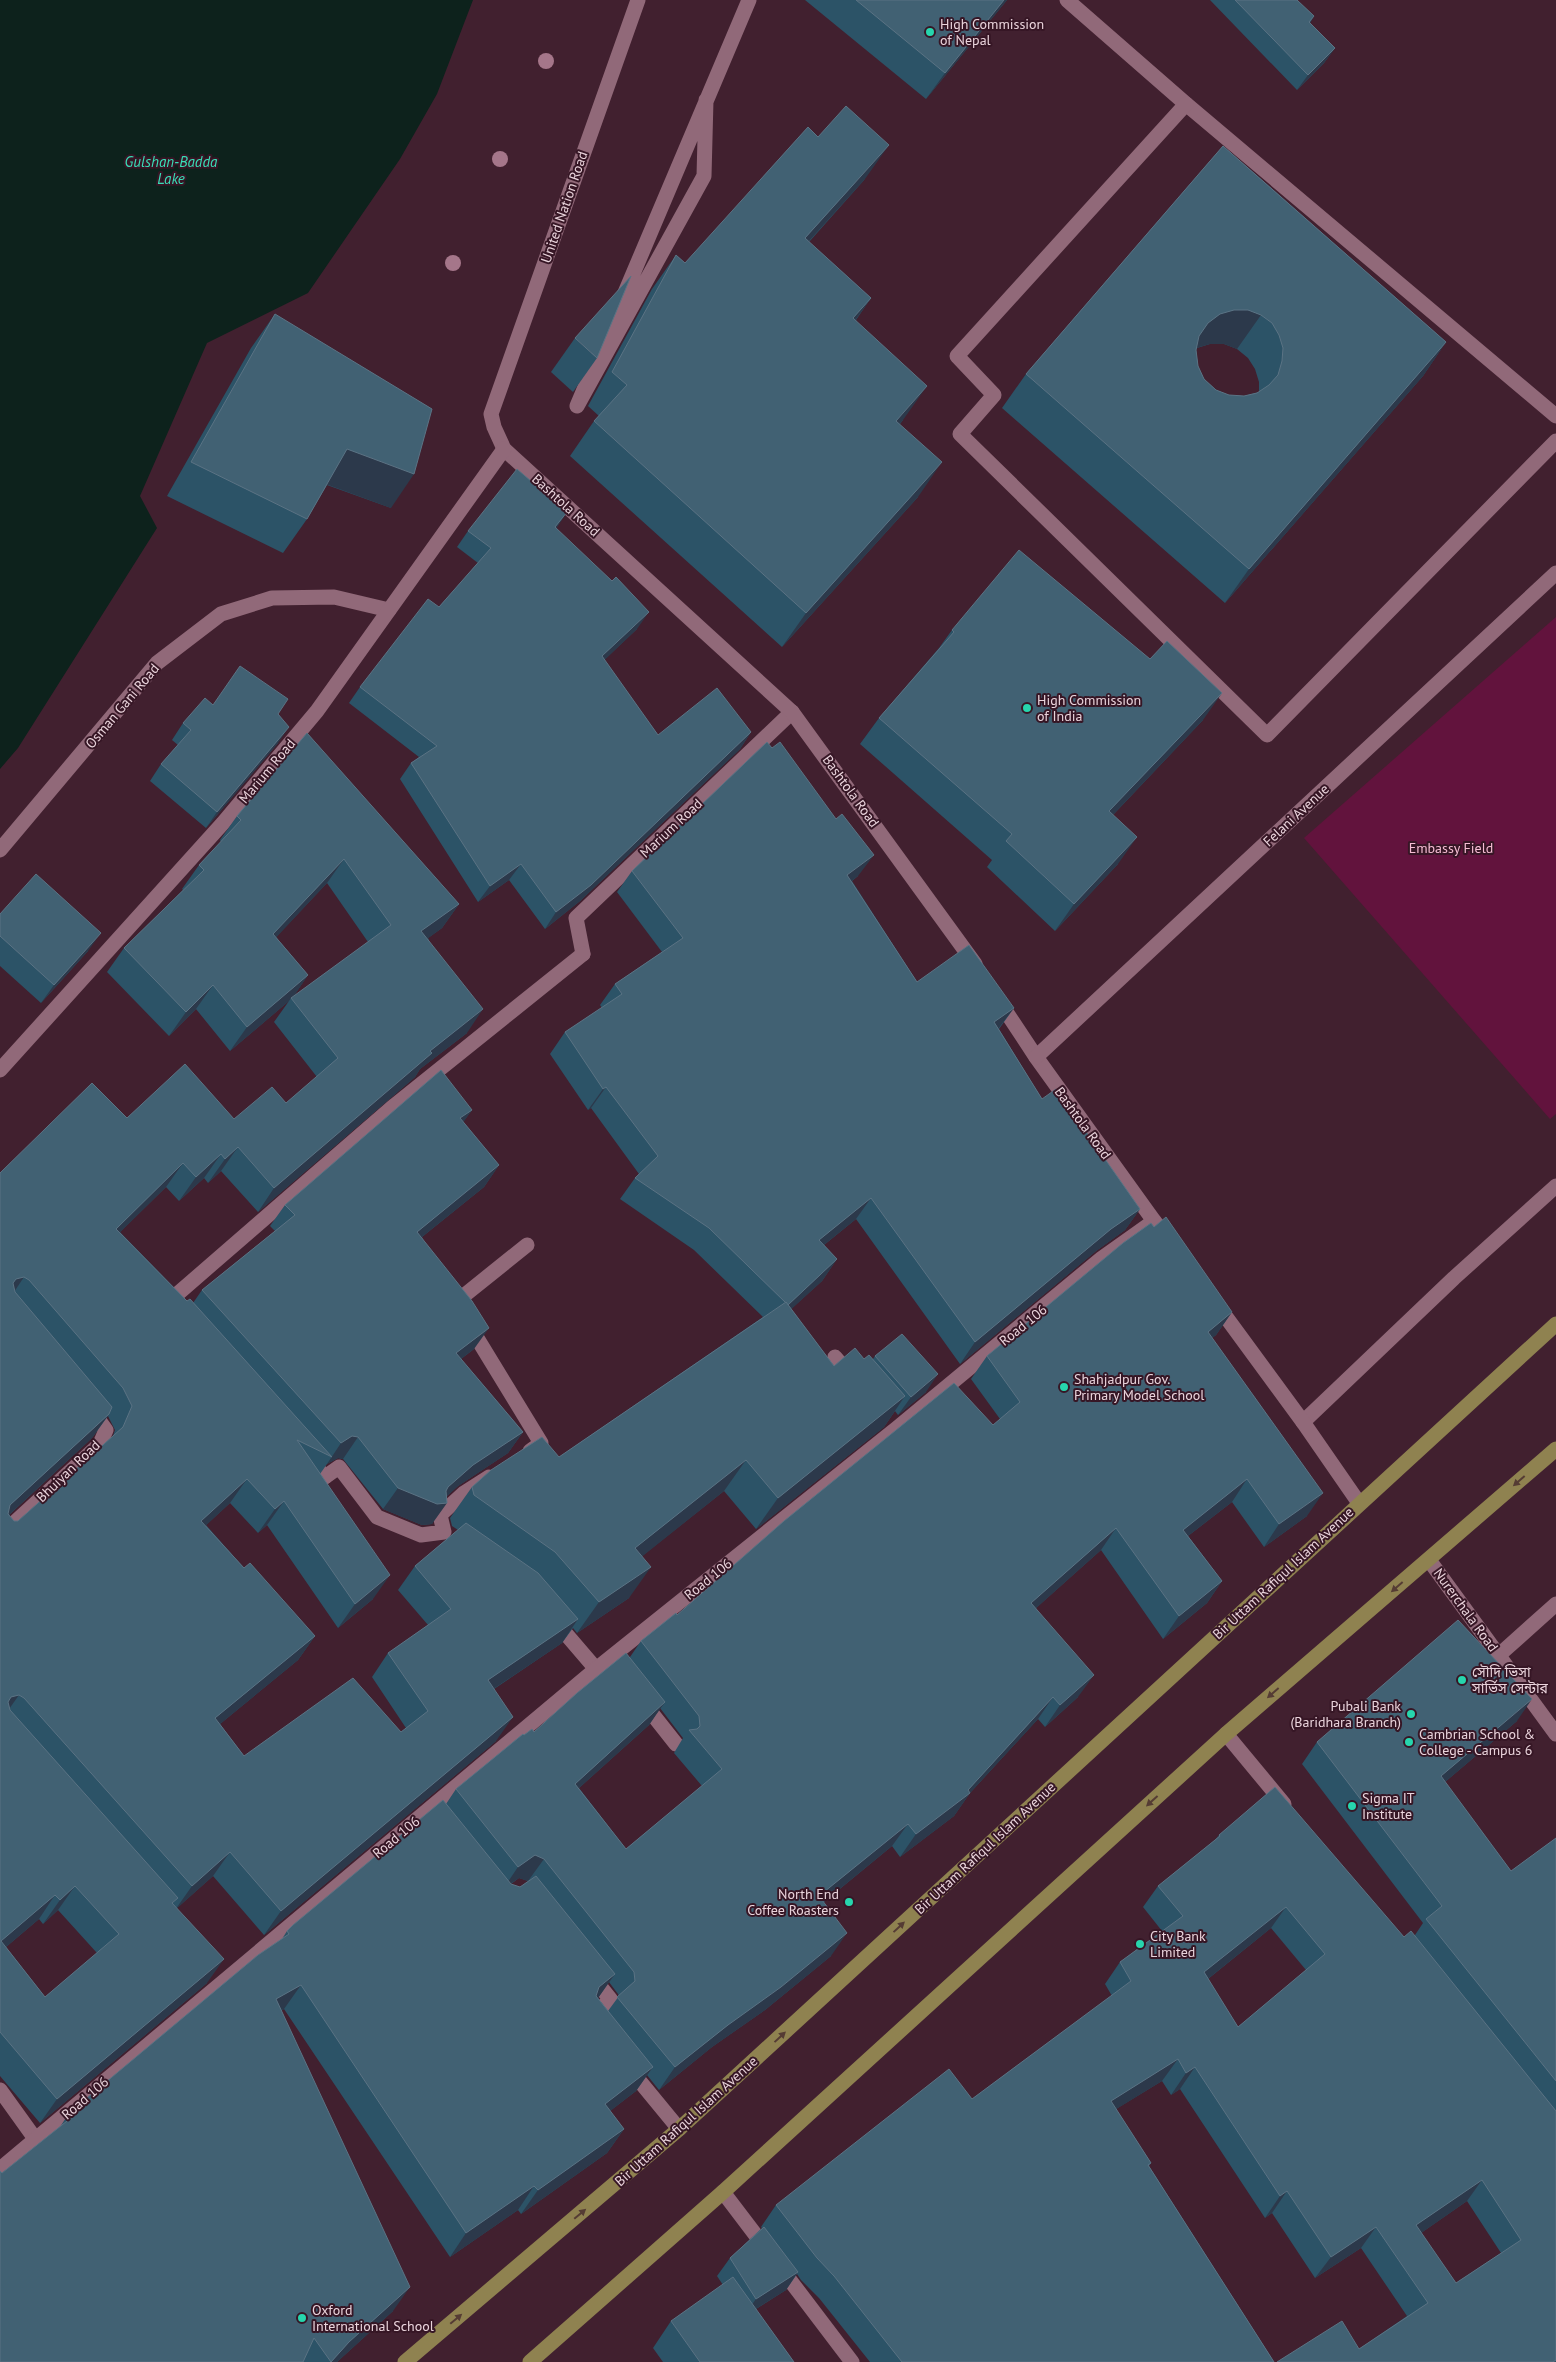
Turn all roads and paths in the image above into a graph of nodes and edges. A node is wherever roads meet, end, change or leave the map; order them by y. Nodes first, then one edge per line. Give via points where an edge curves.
1 (638, 0) edge
2 (749, 0) edge
3 (1067, 0) edge
4 (706, 100) junction
5 (1186, 104) junction
6 (491, 414) joint
7 (1556, 416) edge
8 (1556, 441) edge
9 (504, 449) junction
10 (1556, 573) edge
11 (389, 610) junction
12 (792, 712) junction
13 (0, 850) edge
14 (1036, 1058) junction
15 (0, 1070) edge
16 (1556, 1186) edge
17 (1154, 1221) junction
18 (527, 1245) dead end
19 (1177, 1252) edge
20 (444, 1289) edge
21 (1206, 1290) edge
22 (456, 1302) junction
23 (180, 1318) edge
24 (1556, 1324) edge
25 (834, 1357) dead end
26 (860, 1386) edge
27 (80, 1397) edge
28 (885, 1414) edge
29 (1304, 1422) junction
30 (897, 1428) junction
31 (299, 1448) edge
32 (1556, 1449) edge
33 (518, 1458) edge
34 (503, 1468) edge
35 (1359, 1503) junction
36 (444, 1532) junction
37 (0, 1536) edge
38 (459, 1543) edge
39 (1429, 1560) junction
40 (1556, 1604) edge
41 (546, 1612) edge
42 (1499, 1655) junction
43 (609, 1658) junction
44 (596, 1669) junction
45 (621, 1674) edge
46 (634, 1689) edge
47 (1226, 1734) junction
48 (1556, 1734) edge
49 (676, 1744) dead end
50 (1294, 1816) edge
51 (581, 1962) edge
52 (600, 2032) edge
53 (618, 2055) edge
54 (0, 2090) edge
55 (680, 2129) junction
56 (36, 2140) junction
57 (0, 2169) edge
58 (723, 2192) junction
59 (405, 2362) edge
60 (530, 2362) edge
61 (852, 2362) edge

1 - 6 street, United Nation Road
2 - 4 street
3 - 5 street
4 - 4 street via 619,307 577,406 704,176
5 - 7 street
5 - 8 street via 957,356 994,395 960,434 1267,735
6 - 9 street, Bashtola Road
9 - 11 street, Marium Road
9 - 12 street, Bashtola Road
10 - 14 street, Felani Avenue
11 - 13 street, Osman Gani Road via 334,597 272,598 221,614 157,662
11 - 15 street, Marium Road via 317,711 235,808
12 - 14 street, Bashtola Road via 960,940
12 - 23 street, Marium Road via 576,918 583,954 387,1112 167,1303
14 - 17 street, Bashtola Road
16 - 29 street
17 - 19 street
17 - 30 street, Road 106 via 1102,1258
18 - 22 street
20 - 22 street
21 - 29 street
22 - 33 street via 541,1443
24 - 35 main road, Bir Uttam Rafiqul Islam Avenue
25 - 26 street
27 - 37 street, Bhuiyan Road via 106,1430 100,1444
28 - 30 street
29 - 35 street
30 - 43 street, Road 106
31 - 36 street via 325,1477 339,1467 377,1517 421,1535
32 -> 39 main road
34 - 36 street via 464,1492 440,1515
55 -> 35 main road, Bir Uttam Rafiqul Islam Avenue
36 - 38 street
39 - 42 street, Nurerchala Road
39 -> 47 main road
40 - 42 street
41 - 44 street
42 - 48 street, Nurerchala Road
43 - 44 street, Road 106
43 - 45 street
44 - 56 street, Road 106 via 431,1815 221,1976
46 - 49 street
47 - 50 street
47 -> 58 main road
51 - 52 street via 611,2000 588,2018
53 - 55 street
54 - 56 street
59 -> 55 main road, Bir Uttam Rafiqul Islam Avenue
56 - 57 street, Road 106
58 - 60 main road
58 - 61 street

